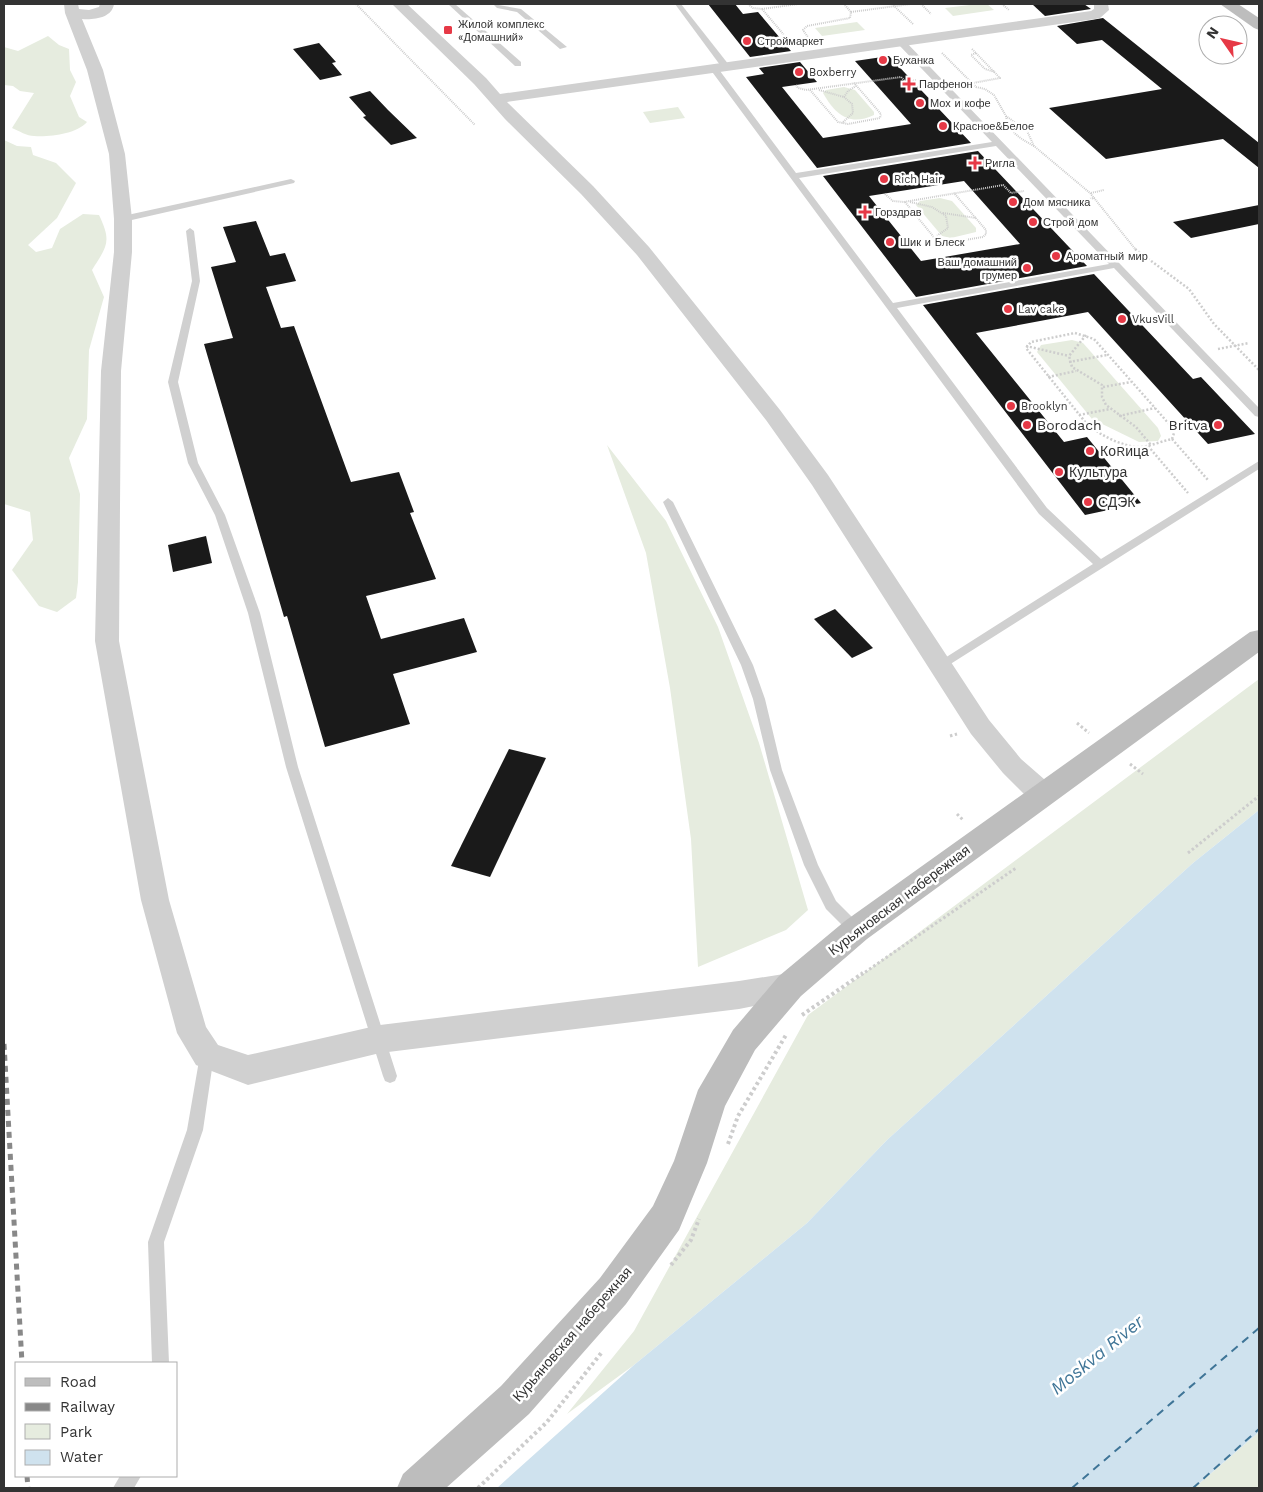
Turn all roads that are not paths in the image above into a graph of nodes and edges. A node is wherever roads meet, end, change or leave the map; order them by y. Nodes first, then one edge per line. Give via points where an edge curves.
1 (399, 4) edge
2 (451, 4) edge
3 (496, 4) edge
4 (678, 4) edge
5 (1101, 4) edge
6 (1228, 4) edge
7 (1249, 4) edge
8 (71, 7) edge
9 (102, 9) edge
10 (1259, 12) edge
11 (1259, 25) edge
12 (80, 30) junction
13 (902, 42) junction
14 (563, 47) dead end
15 (518, 64) dead end
16 (720, 68) junction
17 (496, 100) junction
18 (999, 143) junction
19 (794, 176) junction
20 (291, 181) dead end
21 (123, 220) junction
22 (190, 231) dead end
23 (1117, 266) junction
24 (891, 306) junction
25 (1259, 414) edge
26 (1259, 464) edge
27 (668, 502) dead end
28 (1100, 565) junction
29 (1259, 639) edge
30 (941, 666) junction
31 (1042, 794) junction
32 (856, 930) junction
33 (790, 986) junction
34 (380, 1039) junction
35 (207, 1055) junction
36 (390, 1076) dead end
37 (160, 1362) edge
38 (131, 1477) edge
39 (122, 1488) edge
40 (417, 1488) edge

1 - 17 street
2 - 15 lane
3 - 14 lane via 520,10
4 - 16 lane
5 - 13 street via 1102,10 1095,15
6 - 11 main road
7 - 10 main road
8 - 9 street via 80,14
8 - 12 street
9 - 12 street via 84,21
12 - 21 street via 95,70 117,154
13 - 16 street
13 - 18 lane
16 - 17 street
16 - 19 lane
17 - 30 street via 643,251 773,415 820,480
18 - 19 lane
18 - 23 lane
19 - 24 lane
20 - 21 lane
21 - 35 street via 123,252 111,371 107,641 155,900 192,1033
22 - 34 lane via 196,281 173,382 193,463 220,515 254,613 292,767
23 - 24 lane
23 - 25 lane
24 - 28 lane via 1043,511
26 - 28 lane
27 - 32 lane via 747,665 759,699 776,770 811,865 831,905
28 - 30 lane
29 - 31 main road, Курьяновская набережная
30 - 31 street via 980,727 1012,766
31 - 32 main road, Курьяновская набережная
32 - 33 main road, Курьяновская набережная
33 - 34 street
33 - 40 main road, Курьяновская набережная via 744,1040 710,1101 690,1163 666,1218 613,1291 516,1400
34 - 35 street via 248,1070
34 - 36 lane
35 - 37 lane via 195,1130 156,1242
38 - 39 lane

